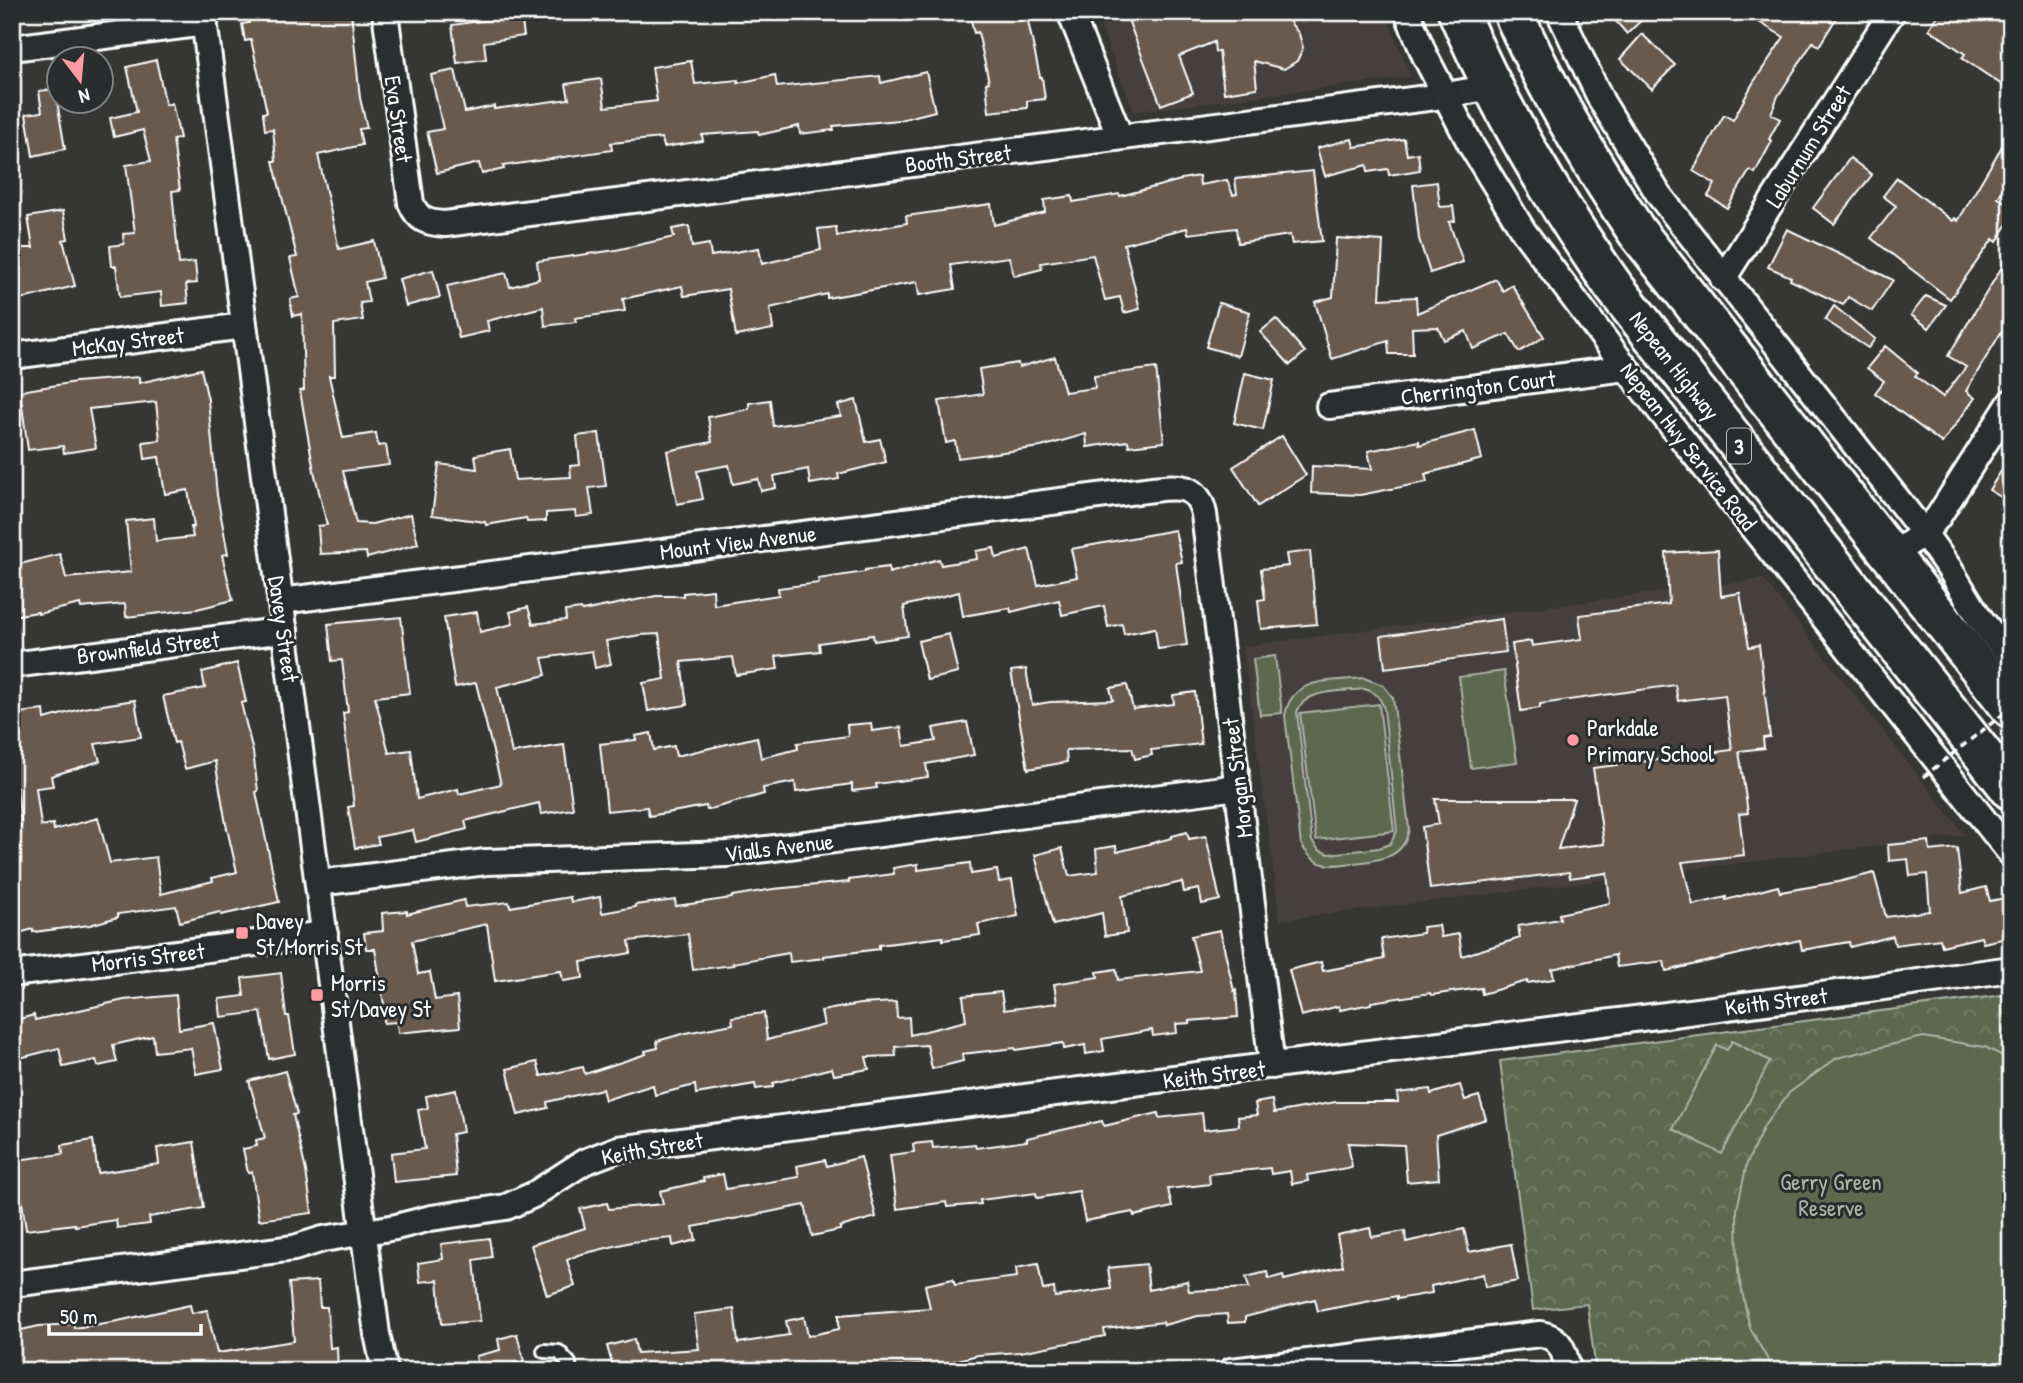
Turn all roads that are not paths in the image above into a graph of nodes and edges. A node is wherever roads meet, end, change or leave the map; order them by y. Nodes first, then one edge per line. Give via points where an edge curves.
1 (385, 12) edge
2 (1070, 12) edge
3 (1407, 12) edge
4 (1458, 12) edge
5 (1513, 12) edge
6 (1559, 12) edge
7 (1892, 12) edge
8 (204, 18) edge
9 (12, 48) edge
10 (1492, 87) junction
11 (1446, 96) junction
12 (1120, 137) junction
13 (425, 221) joint
14 (1723, 279) junction
15 (244, 326) junction
16 (12, 356) edge
17 (1626, 368) junction
18 (2011, 402) edge
19 (1329, 406) dead end
20 (1194, 493) joint
21 (1924, 533) junction
22 (1891, 556) junction
23 (281, 601) junction
24 (285, 630) junction
25 (2011, 658) edge
26 (12, 665) edge
27 (2011, 708) edge
28 (1238, 787) junction
29 (2011, 790) edge
30 (2011, 854) edge
31 (318, 883) junction
32 (325, 934) junction
33 (2011, 969) edge
34 (12, 974) edge
35 (1272, 1066) junction
36 (364, 1233) junction
37 (12, 1284) edge
38 (544, 1351) dead end
39 (386, 1371) edge
40 (570, 1371) edge
41 (1231, 1371) edge
42 (1568, 1371) edge

1 - 13 street, Eva Street via 409,194 417,216
2 - 12 street
3 - 11 street, Nepean Hwy Service Road
4 - 10 highway, Nepean Highway / 3
5 - 22 highway, 3 via 1571,126 1637,232
6 - 14 street via 1639,166
7 - 14 street, Laburnum Street
8 - 9 street
8 - 15 street, Davey Street
10 - 11 street, Booth Street
10 - 29 highway, Nepean Highway / 3 via 1556,202 1614,287
11 - 12 street, Booth Street
11 - 17 street, Nepean Hwy Service Road via 1524,232
12 - 13 street, Booth Street via 445,224
14 - 21 street
15 - 16 street, McKay Street
15 - 23 street, Davey Street
17 - 19 street, Cherrington Court
17 - 30 street, Nepean Hwy Service Road
18 - 21 street
20 - 23 street, Mount View Avenue via 1180,487 1153,489
20 - 28 street, Morgan Street via 1205,514
21 - 22 street
21 - 25 street
22 - 27 highway, 3
23 - 24 street, Davey Street
24 - 26 street, Brownfield Street
24 - 31 street, Davey Street
28 - 31 street, Vialls Avenue via 728,854 486,862
28 - 35 street, Morgan Street
31 - 32 street, Davey Street
32 - 34 street, Morris Street
32 - 36 street, Davey Street
33 - 35 street, Keith Street
35 - 36 street, Keith Street via 618,1149 584,1162 518,1203 431,1218 396,1217
36 - 37 street, Keith Street via 324,1250 294,1248
36 - 39 street, Davey Street
38 - 40 lane via 559,1352
41 - 42 street via 1533,1334 1556,1340

